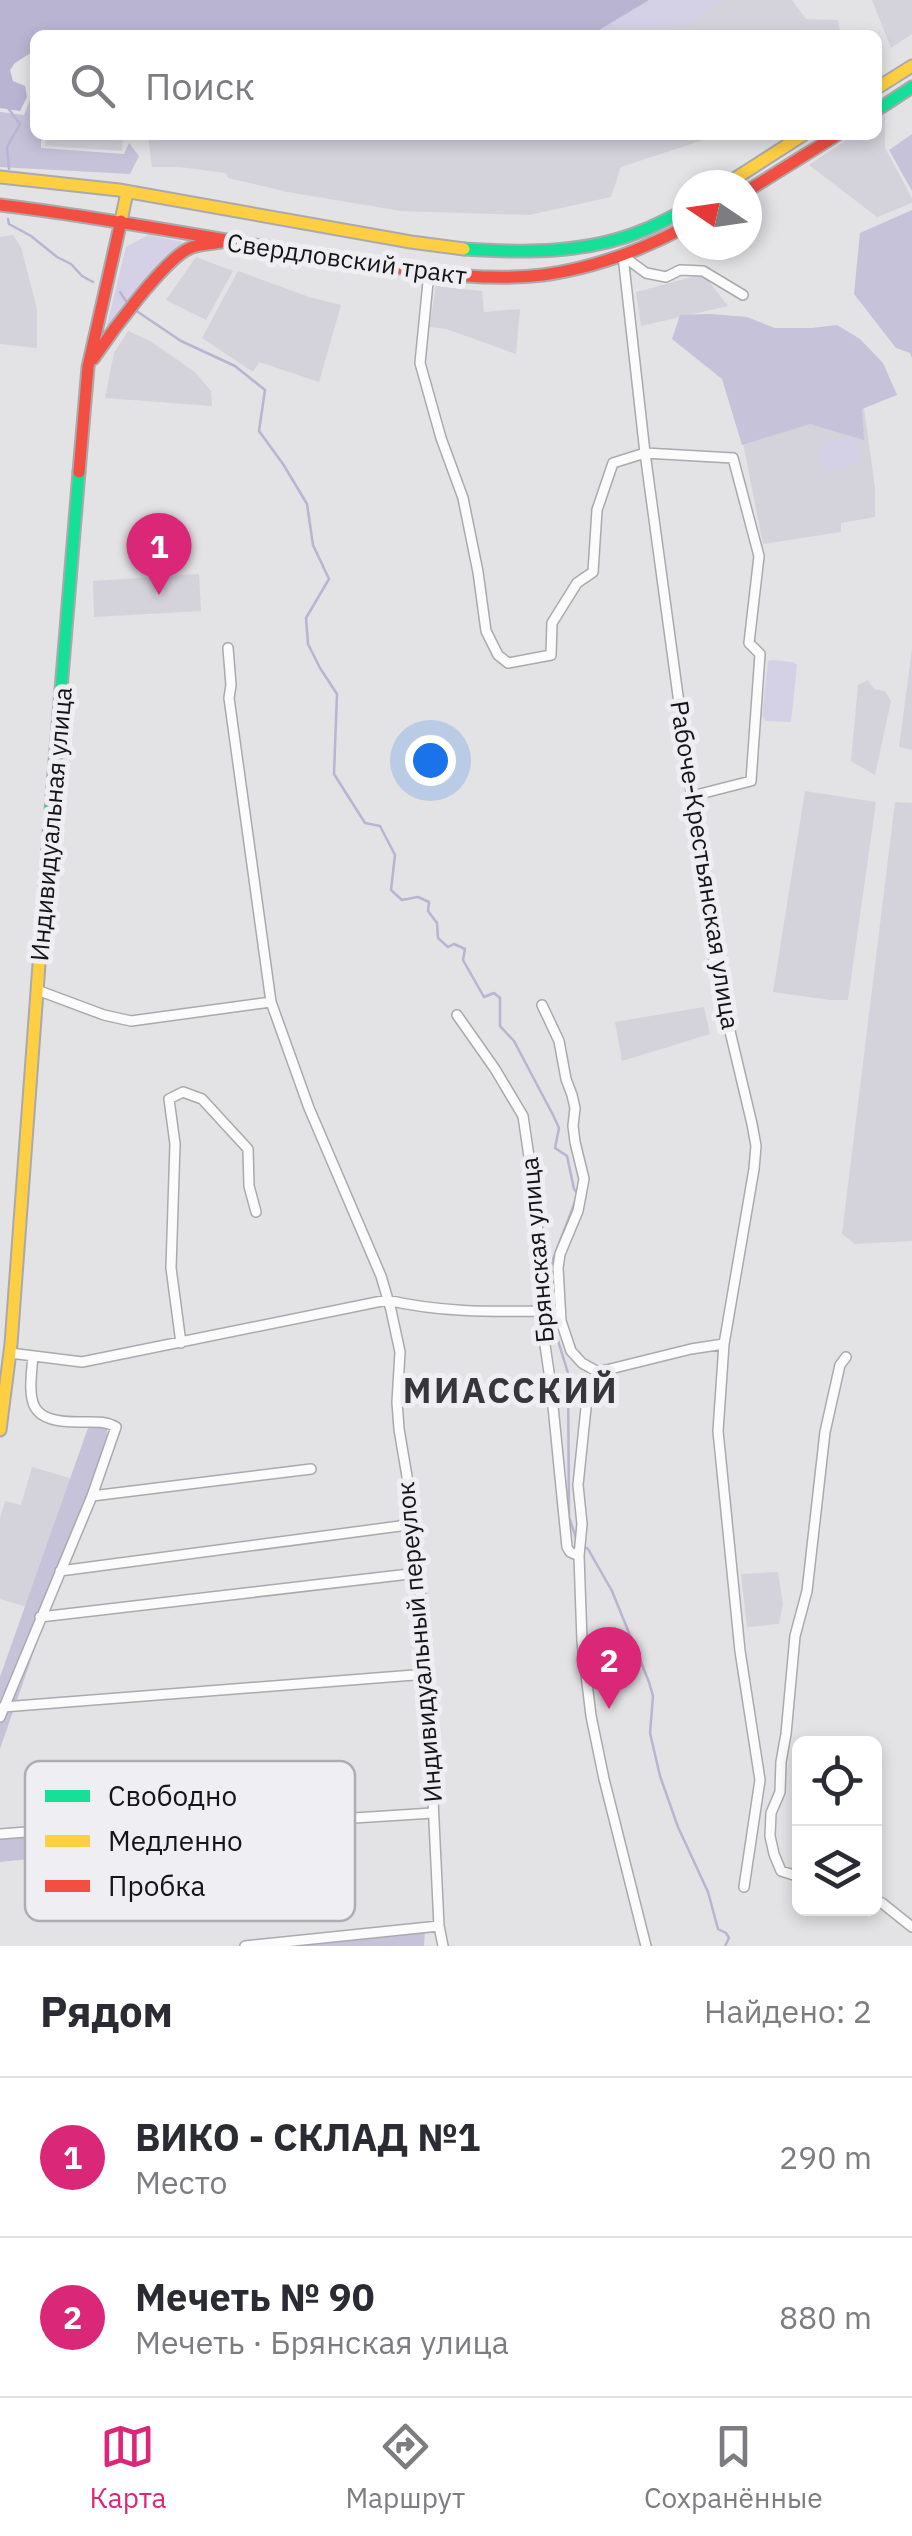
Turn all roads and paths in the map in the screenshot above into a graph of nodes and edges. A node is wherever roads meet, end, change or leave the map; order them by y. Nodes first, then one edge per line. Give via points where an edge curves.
1 (912, 66) edge
2 (882, 85) edge
3 (912, 87) edge
4 (882, 107) edge
5 (795, 140) edge
6 (829, 140) edge
7 (748, 170) edge
8 (0, 177) edge
9 (762, 182) edge
10 (127, 192) junction
11 (0, 205) edge
12 (672, 216) edge
13 (121, 222) junction
14 (672, 233) edge
15 (227, 241) junction
16 (623, 256) junction
17 (429, 272) junction
18 (743, 296) dead end
19 (88, 367) junction
20 (645, 453) junction
21 (228, 648) dead end
22 (692, 796) junction
23 (37, 990) junction
24 (271, 1002) junction
25 (542, 1006) dead end
26 (457, 1015) dead end
27 (256, 1212) dead end
28 (388, 1300) junction
29 (540, 1311) junction
30 (181, 1343) junction
31 (724, 1344) junction
32 (10, 1353) junction
33 (33, 1356) junction
34 (846, 1357) dead end
35 (598, 1372) junction
36 (2, 1403) edge
37 (0, 1430) edge
38 (311, 1470) dead end
39 (92, 1496) junction
40 (414, 1518) junction
41 (579, 1556) junction
42 (60, 1572) junction
43 (418, 1572) junction
44 (40, 1617) junction
45 (427, 1674) junction
46 (2, 1712) edge
47 (433, 1813) junction
48 (355, 1818) edge
49 (25, 1832) edge
50 (0, 1834) edge
51 (792, 1874) edge
52 (744, 1887) dead end
53 (882, 1903) edge
54 (439, 1926) junction
55 (912, 1926) edge
56 (245, 1946) edge
57 (443, 1946) edge
58 (646, 1946) edge

1 - 2 main road
3 - 4 main road
5 - 7 main road
6 - 9 main road
8 - 10 main road, Свердловский тракт
10 - 12 main road, Свердловский тракт via 502,253 602,242
10 - 13 main road, Индивидуальная улица
11 - 13 main road, Свердловский тракт
13 - 15 main road, Свердловский тракт
13 - 19 main road, Индивидуальная улица
14 - 16 main road, Свердловский тракт
15 - 17 main road, Свердловский тракт
15 - 19 main road via 191,247 173,258
16 - 17 main road, Свердловский тракт via 520,277
16 - 18 street via 666,278 680,270 703,271
16 - 20 street, Рабоче-Крестьянская улица
17 - 20 street via 420,362 464,498 486,632 508,663 550,655 552,623 577,583 593,572 596,510 613,463
19 - 23 main road, Индивидуальная улица
20 - 22 street, Рабоче-Крестьянская улица
20 - 22 street via 733,458 759,556 749,643 760,654 751,781
21 - 24 street, Индивидуальный переулок via 229,698
22 - 31 street, Рабоче-Крестьянская улица via 714,968 756,1146
23 - 24 street via 144,1021
23 - 32 main road, Индивидуальная улица
24 - 28 street, Индивидуальный переулок
25 - 35 street, Брянская улица via 559,1041 584,1179 560,1254 560,1321 571,1351
26 - 29 street, Брянская улица via 523,1116 537,1211
27 - 30 street via 248,1149 202,1099 182,1092 169,1099 176,1144 172,1268
28 - 29 street via 478,1312
28 - 30 street
28 - 40 street, Индивидуальный переулок via 400,1352 399,1429
29 - 41 street, Брянская улица via 567,1548
30 - 33 street via 82,1362
31 - 35 street
31 - 52 street, Рабоче-Крестьянская улица via 720,1470 760,1780
32 - 33 street
32 - 36 main road, Индивидуальная улица
33 - 39 street via 32,1407 62,1423 116,1426
34 - 51 street via 826,1432 780,1792 771,1813 774,1854 782,1871
35 - 41 street, Брянская улица via 586,1398
36 - 37 main road, Индивидуальная улица
38 - 39 street
39 - 42 street
40 - 42 street via 400,1526
40 - 43 street, Индивидуальный переулок
41 - 58 street, Брянская улица via 592,1716
42 - 44 street
43 - 44 street
43 - 45 street, Индивидуальный переулок
44 - 46 street
45 - 46 street
45 - 47 street, Индивидуальный переулок
47 - 48 street
47 - 54 street, Индивидуальный переулок
49 - 50 street
53 - 55 street
54 - 56 street
54 - 57 street, Индивидуальный переулок

